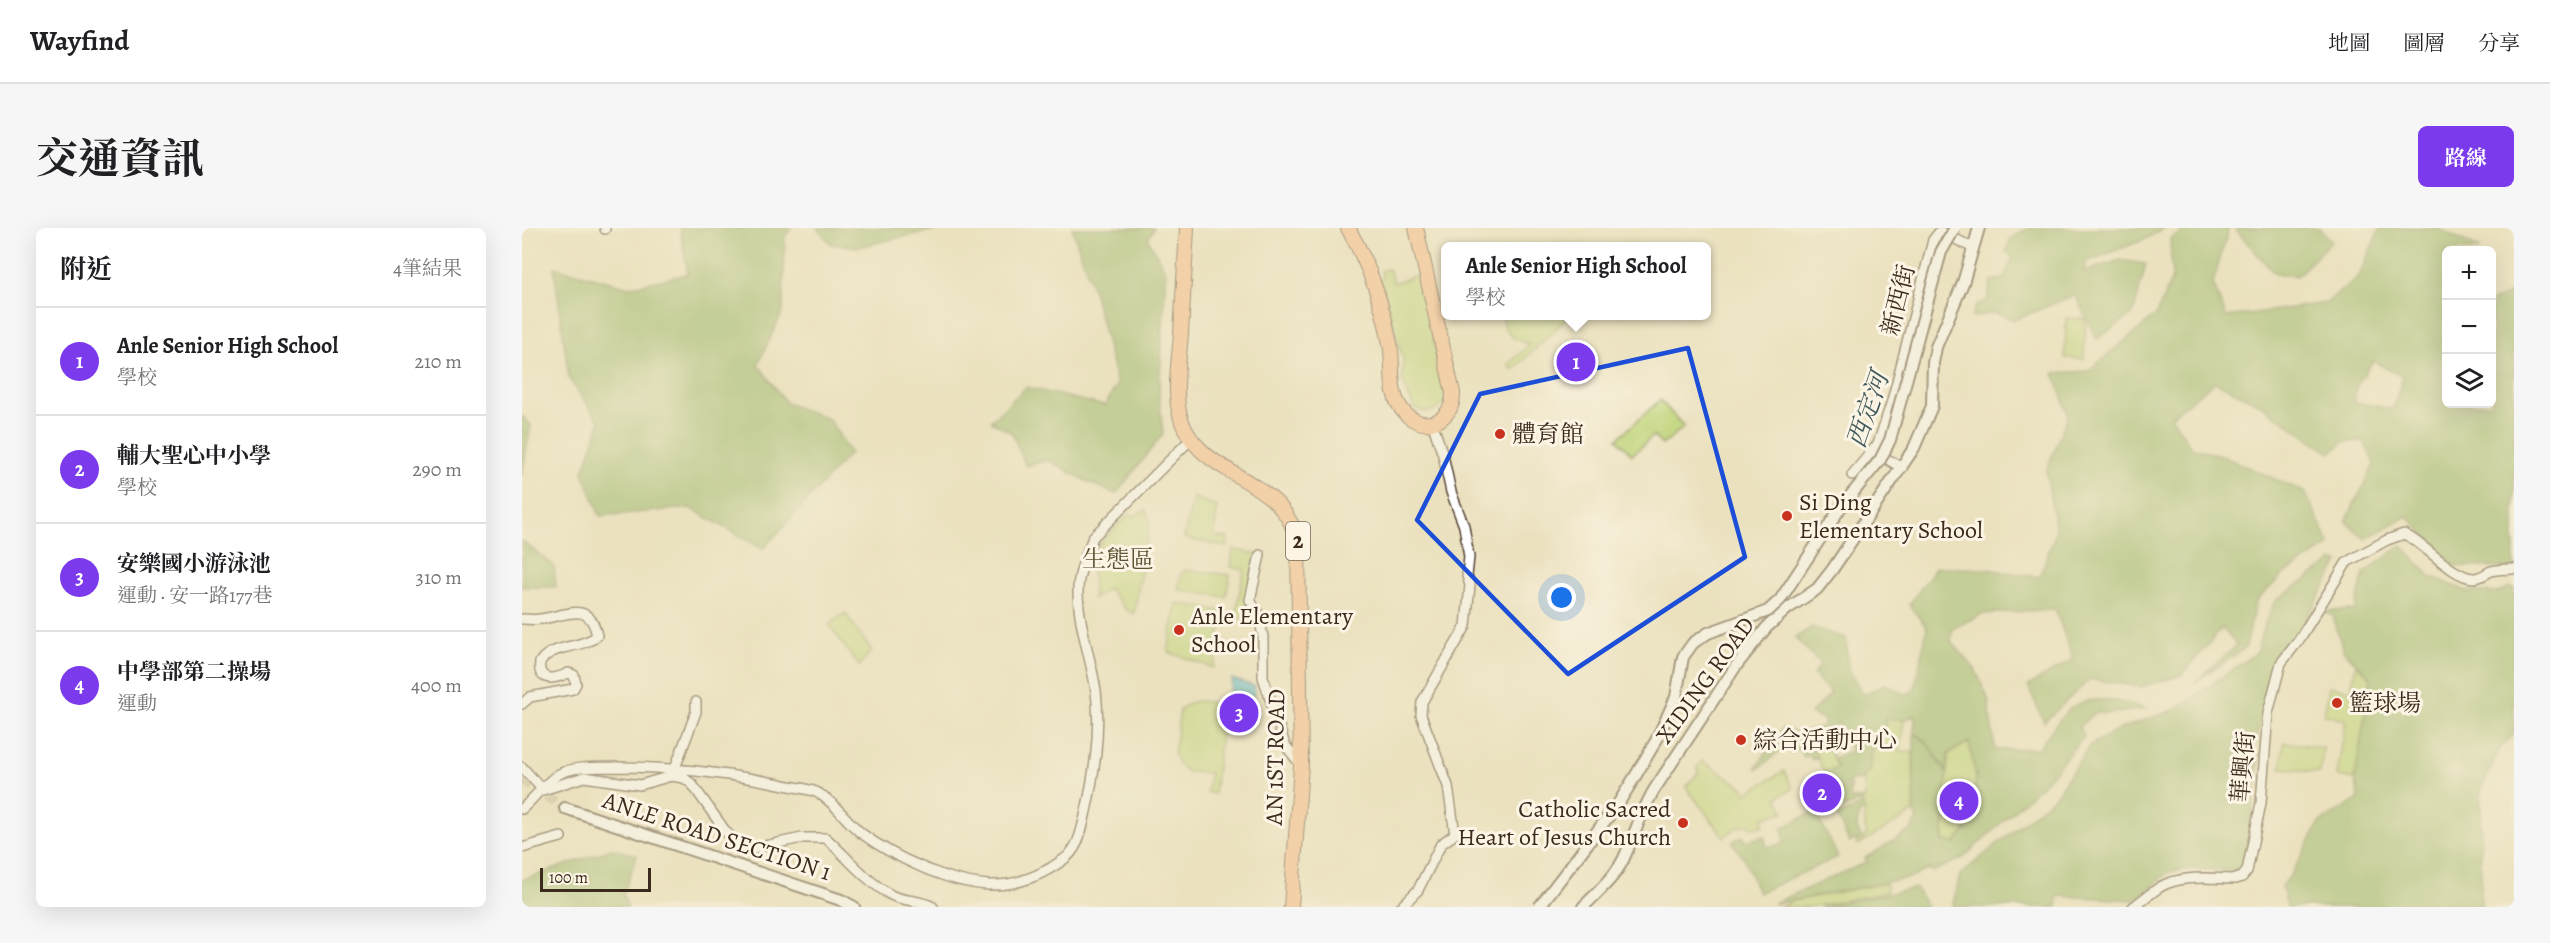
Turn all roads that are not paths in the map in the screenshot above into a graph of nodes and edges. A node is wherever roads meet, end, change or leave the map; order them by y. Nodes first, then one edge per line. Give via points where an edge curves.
1 (1187, 228) edge
2 (1348, 228) edge
3 (1416, 228) edge
4 (1979, 228) edge
5 (1954, 233) edge
6 (1973, 248) junction
7 (1432, 422) junction
8 (1191, 439) junction
9 (1873, 450) junction
10 (1902, 468) junction
11 (1851, 476) dead end
12 (1260, 555) dead end
13 (2514, 569) edge
14 (522, 619) edge
15 (696, 702) dead end
16 (522, 704) edge
17 (1301, 765) junction
18 (522, 767) edge
19 (675, 768) junction
20 (543, 790) junction
21 (565, 808) tunnel mouth
22 (522, 809) edge
23 (561, 837) dead end
24 (522, 848) edge
25 (745, 850) junction
26 (741, 866) junction
27 (854, 907) edge
28 (933, 907) edge
29 (1291, 907) edge
30 (1401, 907) edge
31 (1539, 907) edge
32 (1583, 907) edge
33 (2133, 907) edge

1 - 8 main road, AN 1ST ROAD / 2 via 1177,393 1181,420
2 - 7 main road via 1386,326 1394,394 1399,406 1420,423
3 - 7 main road via 1453,393 1448,412
4 - 6 street, XIDING ROAD
5 - 6 street
5 - 9 street, 新西街, bridge via 1940,231 1933,240 1892,401
5 - 31 street, bridge via 1941,252 1890,440 1880,460 1841,507 1780,600 1768,611 1708,633 1693,643 1683,657 1676,697 1658,739 1618,804
6 - 10 street, XIDING ROAD via 1936,347 1929,417
7 - 30 street via 1464,526 1469,558 1466,626 1422,702 1421,715 1448,786 1455,834 1442,844 1418,890
8 - 17 main road, AN 1ST ROAD / 2 via 1212,458 1276,500 1294,527 1299,550
8 - 19 street via 1093,537 1087,553 1078,590 1096,692 1097,746 1080,838 1064,860 1030,879 989,885 964,880 925,867 879,844 816,792
9 - 10 street
9 - 11 street, 新西街
10 - 32 street, XIDING ROAD via 1817,589 1767,627 1736,666 1644,807 1622,861
12 - 17 street via 1250,600 1259,615 1263,637 1263,677 1285,746
13 - 33 street, 華興街 via 2471,578 2404,534 2347,562 2281,663 2276,677 2268,712 2261,803 2247,871 2236,879 2180,879
14 - 16 street via 574,611 593,621 597,636 589,642 551,652 540,662 539,669 549,680 568,673 574,675 573,689 530,697
15 - 19 street via 696,712
17 - 29 main road, AN 1ST ROAD / 2
18 - 20 street
19 - 20 street via 572,770 558,774
20 - 22 street
20 - 25 street via 584,777 640,785 671,776 684,778
21 - 26 street, ANLE ROAD SECTION 1
23 - 24 street
25 - 26 street
25 - 28 street via 802,838 826,838 857,871 891,895
26 - 27 street, ANLE ROAD SECTION 1

